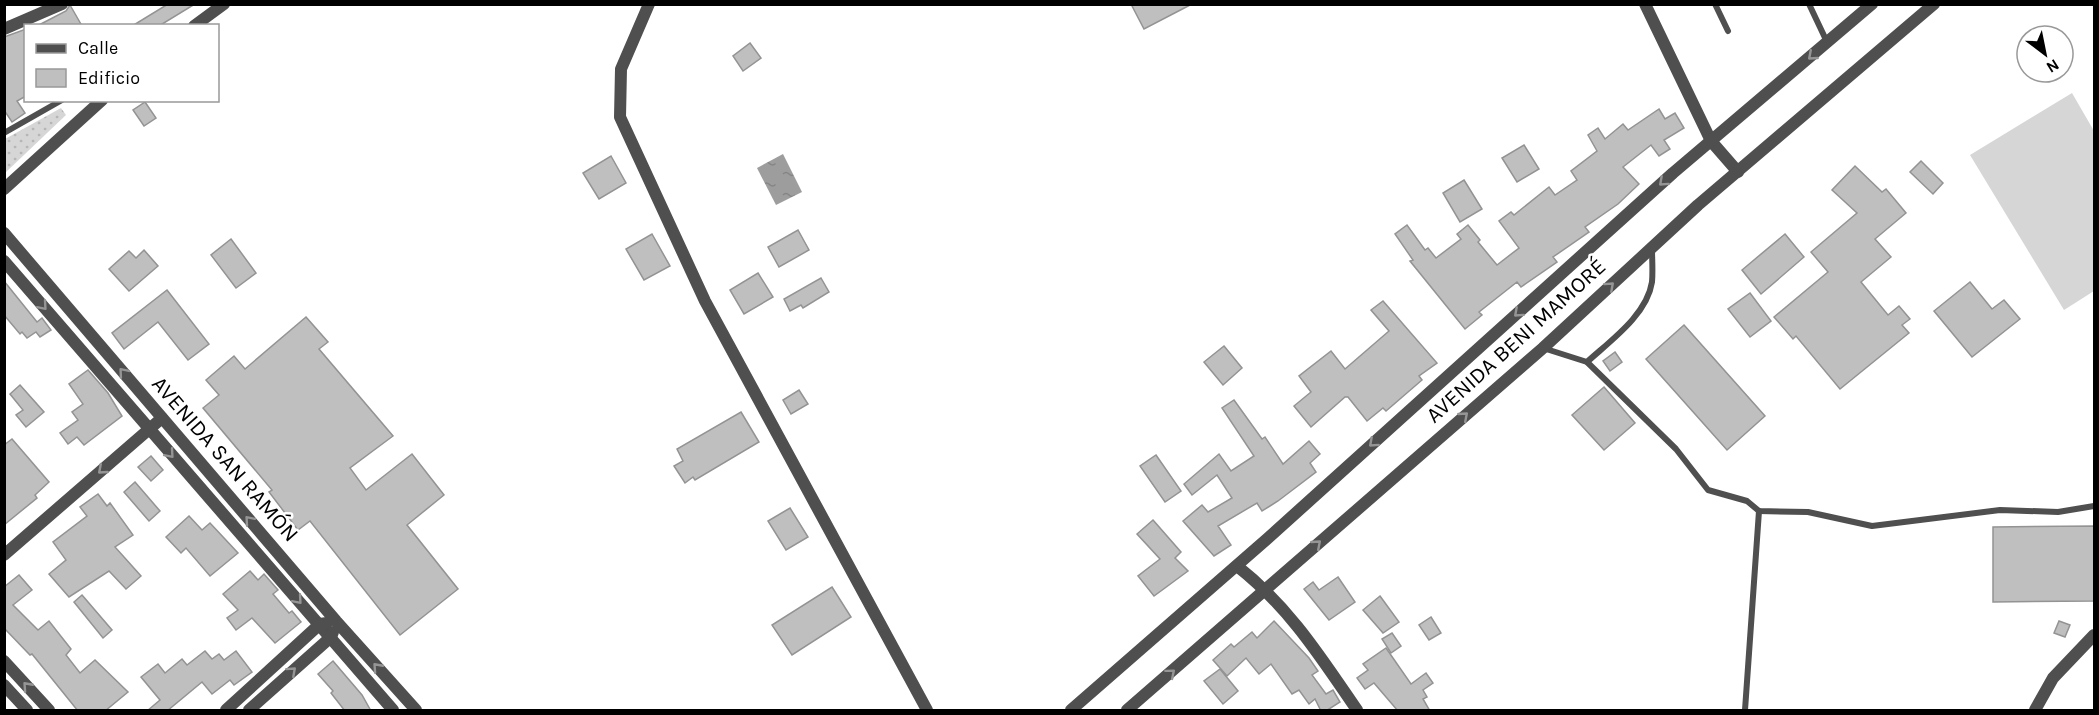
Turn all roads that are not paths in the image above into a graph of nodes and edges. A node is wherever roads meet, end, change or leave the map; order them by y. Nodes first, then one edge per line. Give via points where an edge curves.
1 (62, 4) edge
2 (200, 4) edge
3 (224, 4) edge
4 (649, 4) edge
5 (1645, 4) edge
6 (1714, 4) edge
7 (1809, 4) edge
8 (1872, 4) edge
9 (1934, 4) edge
10 (205, 17) junction
11 (196, 24) edge
12 (4, 28) edge
13 (1728, 31) dead end
14 (1828, 42) junction
15 (59, 102) edge
16 (100, 102) edge
17 (4, 133) edge
18 (1711, 141) junction
19 (1738, 172) junction
20 (4, 189) edge
21 (4, 233) edge
22 (1652, 248) junction
23 (4, 261) edge
24 (1543, 348) junction
25 (1587, 362) junction
26 (162, 418) junction
27 (148, 429) junction
28 (2094, 506) edge
29 (1759, 511) junction
30 (4, 555) edge
31 (1237, 566) junction
32 (1267, 590) junction
33 (336, 621) junction
34 (320, 624) junction
35 (2094, 635) edge
36 (331, 637) junction
37 (4, 661) edge
38 (4, 685) edge
39 (27, 711) edge
40 (49, 711) edge
41 (226, 711) edge
42 (249, 711) edge
43 (393, 711) edge
44 (416, 711) edge
45 (927, 711) edge
46 (1071, 711) edge
47 (1126, 711) edge
48 (1357, 711) edge
49 (1745, 711) edge
50 (2035, 711) edge

1 - 12 street
2 - 10 street
3 - 10 street
4 - 45 street via 621,69 620,117 705,301
5 - 18 street
6 - 13 lane
7 - 14 lane
8 - 14 street, AVENIDA BENI MAMORÉ
9 - 19 street, AVENIDA BENI MAMORÉ
10 - 11 street
14 -> 18 street, AVENIDA BENI MAMORÉ
15 - 17 lane
16 - 20 street
18 - 19 street
18 -> 31 street, AVENIDA BENI MAMORÉ
19 - 22 street, AVENIDA BENI MAMORÉ
26 -> 21 street, AVENIDA SAN RAMÓN
24 -> 22 street, AVENIDA BENI MAMORÉ
22 - 25 lane via 1652,284 1642,305 1630,322
23 -> 27 street, AVENIDA SAN RAMÓN
24 - 25 lane
32 -> 24 street, AVENIDA BENI MAMORÉ
25 - 29 lane via 1676,449 1708,490 1747,501
26 - 27 street
33 -> 26 street, AVENIDA SAN RAMÓN
27 -> 30 street
27 -> 34 street, AVENIDA SAN RAMÓN
28 - 29 lane via 2058,512 2000,510 1872,526 1808,512
29 - 49 lane
31 - 32 street
31 - 46 street, AVENIDA BENI MAMORÉ
47 -> 32 street, AVENIDA BENI MAMORÉ
32 - 48 street via 1302,629
33 - 34 street
33 - 36 street
44 -> 33 street, AVENIDA SAN RAMÓN
34 - 36 street, AVENIDA SAN RAMÓN
34 - 41 street
35 - 50 street via 2053,678
42 -> 36 street
36 - 43 street, AVENIDA SAN RAMÓN
40 -> 37 street
38 - 39 street

